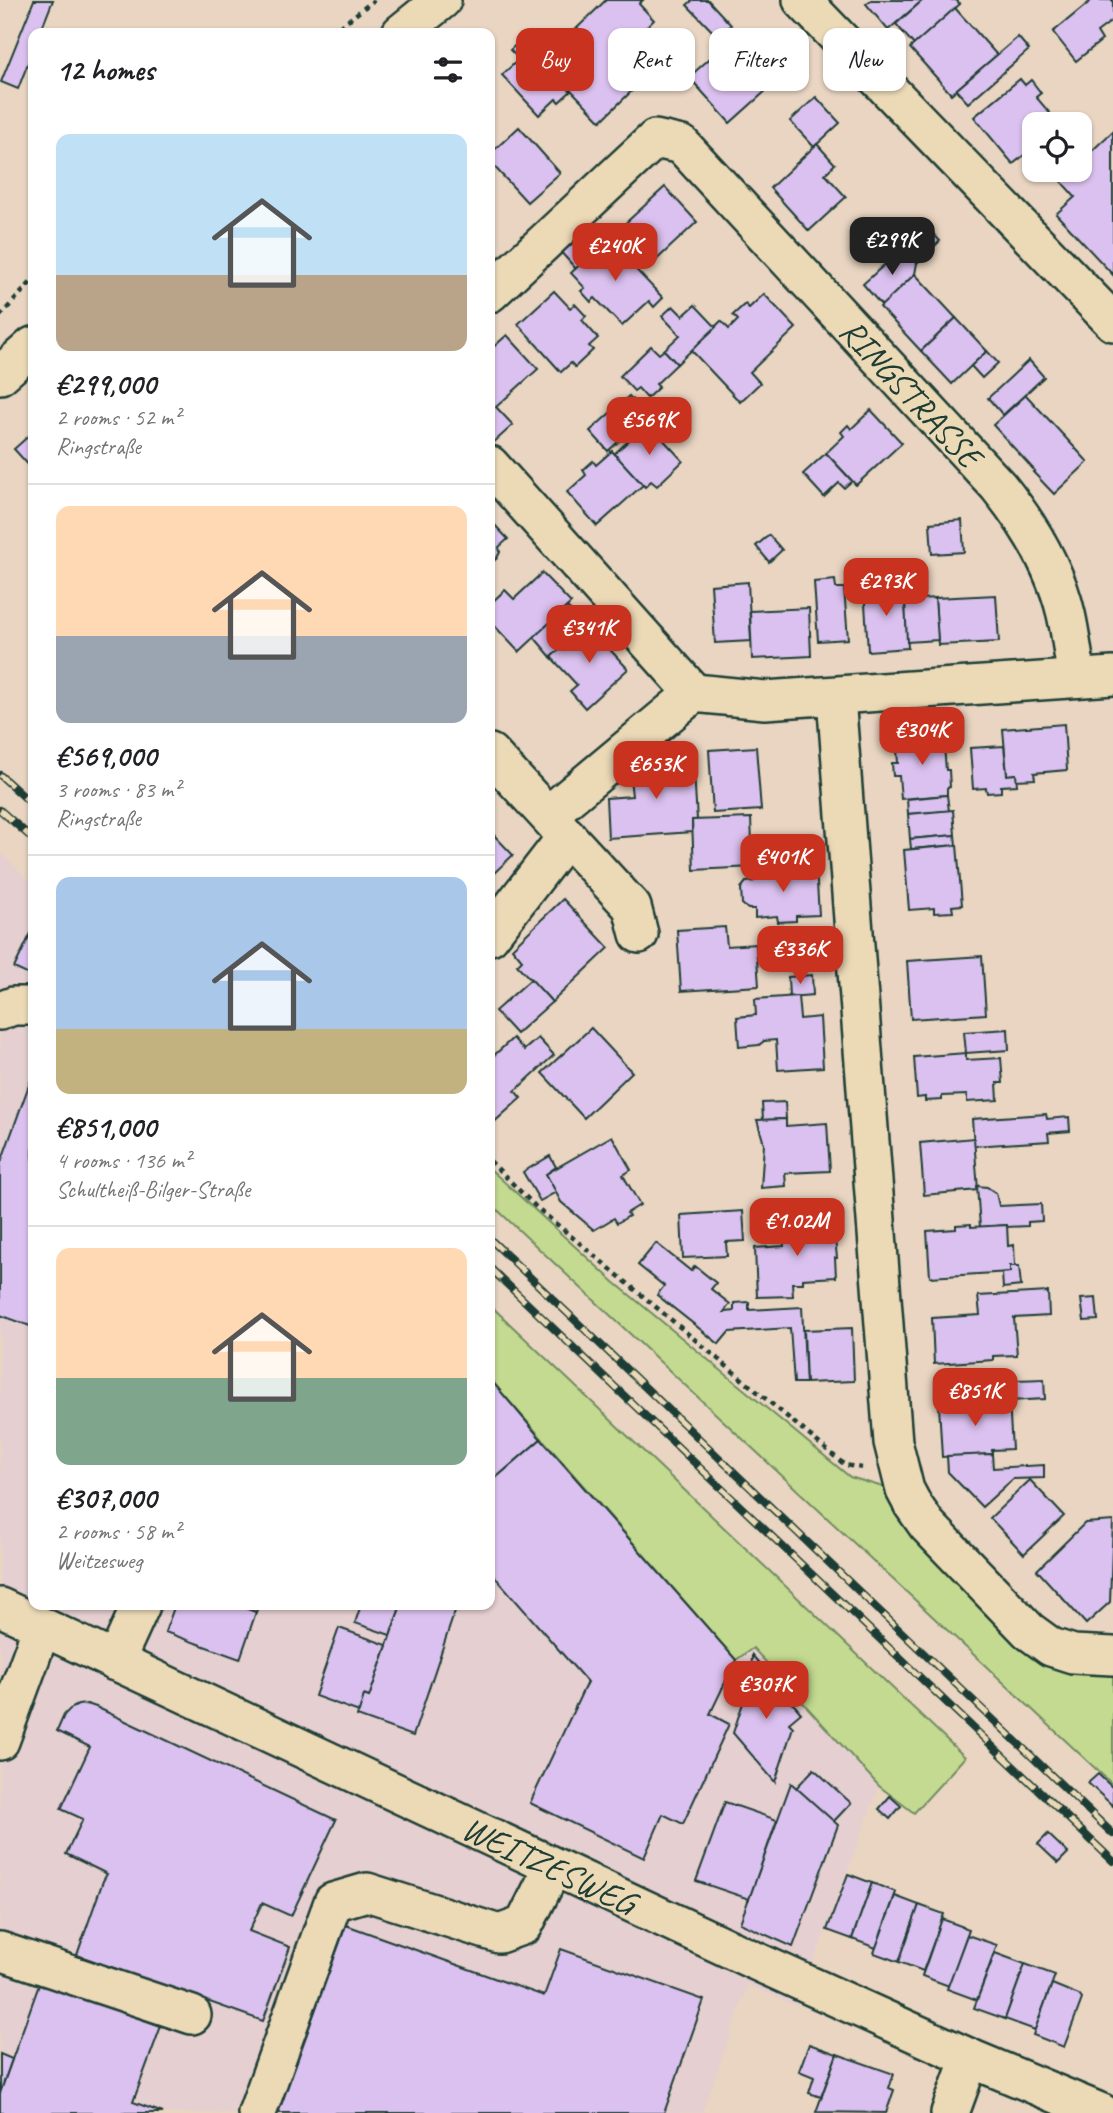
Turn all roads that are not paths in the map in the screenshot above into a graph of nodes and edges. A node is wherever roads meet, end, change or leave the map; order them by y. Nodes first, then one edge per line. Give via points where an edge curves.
1 (442, 0) edge
2 (802, 0) edge
3 (407, 28) edge
4 (495, 288) edge
5 (1113, 321) edge
6 (28, 350) edge
7 (0, 375) edge
8 (495, 471) edge
9 (1113, 676) edge
10 (1077, 678) junction
11 (694, 693) junction
12 (836, 697) junction
13 (495, 758) edge
14 (557, 825) junction
15 (495, 928) edge
16 (639, 934) dead end
17 (28, 1006) edge
18 (0, 1010) edge
19 (0, 1607) edge
20 (139, 1610) edge
21 (42, 1627) junction
22 (1113, 1656) edge
23 (115, 1662) junction
24 (0, 1741) edge
25 (553, 1867) junction
26 (0, 1951) edge
27 (192, 2015) dead end
28 (970, 2058) junction
29 (257, 2113) edge
30 (950, 2113) edge
31 (1101, 2113) edge

1 - 3 street
2 - 5 street
4 - 10 street, RINGSTRASSE via 655,139 682,145 1013,505 1053,574 1066,613
6 - 7 street
8 - 11 street
9 - 10 street
10 - 12 street
11 - 12 street via 765,700
11 - 14 street
12 - 22 street via 893,1442 905,1490 928,1525 1029,1631 1051,1647 1073,1654
13 - 14 street
14 - 15 street
14 - 16 street via 632,907
17 - 18 street
19 - 21 street, WEITZESWEG
20 - 23 street
21 - 23 street, WEITZESWEG
21 - 24 street
23 - 25 street, WEITZESWEG
25 - 28 street, WEITZESWEG
25 - 29 street via 524,1925 499,1934 367,1892 333,1902
26 - 27 street
28 - 30 street
28 - 31 street, WEITZESWEG

